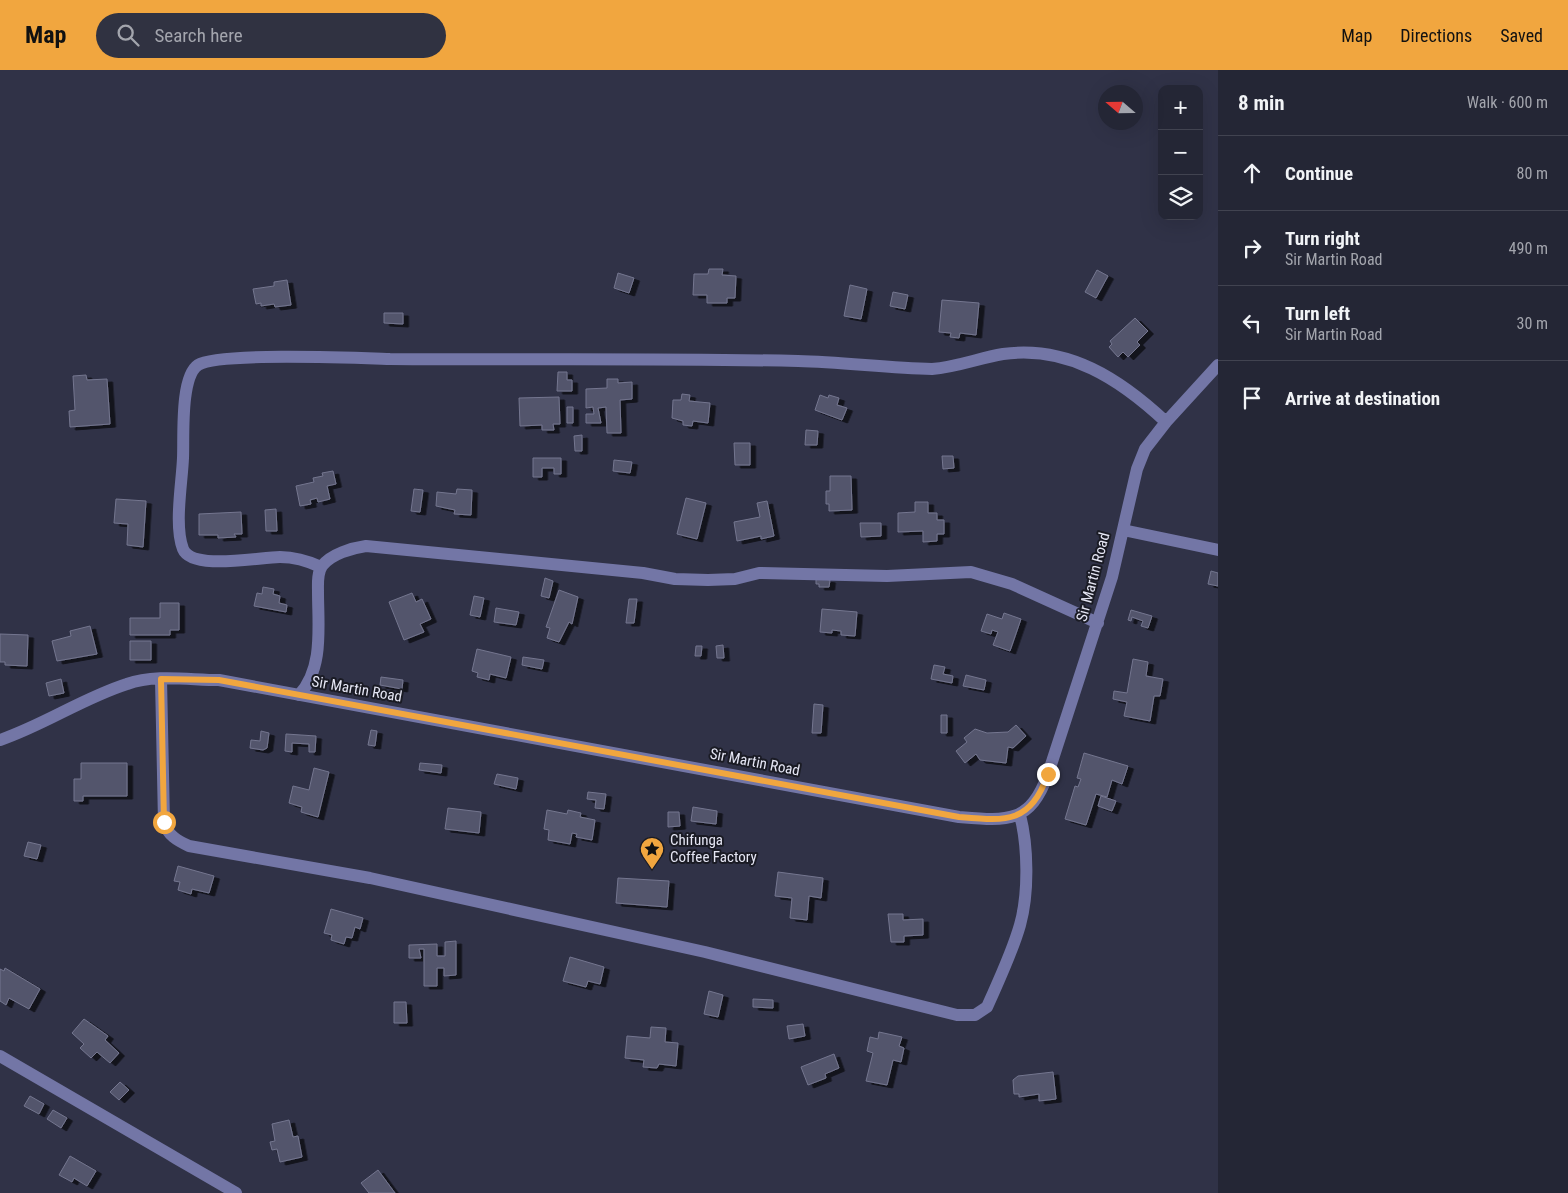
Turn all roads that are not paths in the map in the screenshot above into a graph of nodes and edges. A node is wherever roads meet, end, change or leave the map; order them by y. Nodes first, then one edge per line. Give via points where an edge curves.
1 (1218, 365) edge
2 (1166, 422) junction
3 (1123, 530) junction
4 (1218, 550) edge
5 (321, 567) junction
6 (1098, 623) junction
7 (161, 679) junction
8 (299, 695) junction
9 (0, 740) edge
10 (1020, 815) junction
11 (0, 1056) edge
12 (236, 1193) edge

1 - 2 street, Sir Martin Road
2 - 3 street, Sir Martin Road via 1145,449 1137,469
2 - 5 street via 1122,385 1087,366 1034,351 1000,354 953,367 932,369 781,361 649,359 218,359 197,366 190,375 185,419 180,513 181,539 186,554 195,560 210,562 289,557
3 - 4 street
3 - 6 street, Sir Martin Road
5 - 6 street via 347,550 366,546 643,573 675,579 729,580 759,573 887,576 972,572 1012,584
5 - 8 street via 314,672
6 - 10 street, Sir Martin Road via 1042,791 1030,808
7 - 8 street, Sir Martin Road via 219,680
7 - 9 street, Sir Martin Road via 128,683
7 - 10 street via 164,822 170,834 189,846 379,880 705,952 957,1015 975,1015 987,1006 1020,924 1025,833
8 - 10 street, Sir Martin Road via 959,817 990,819
11 - 12 street

